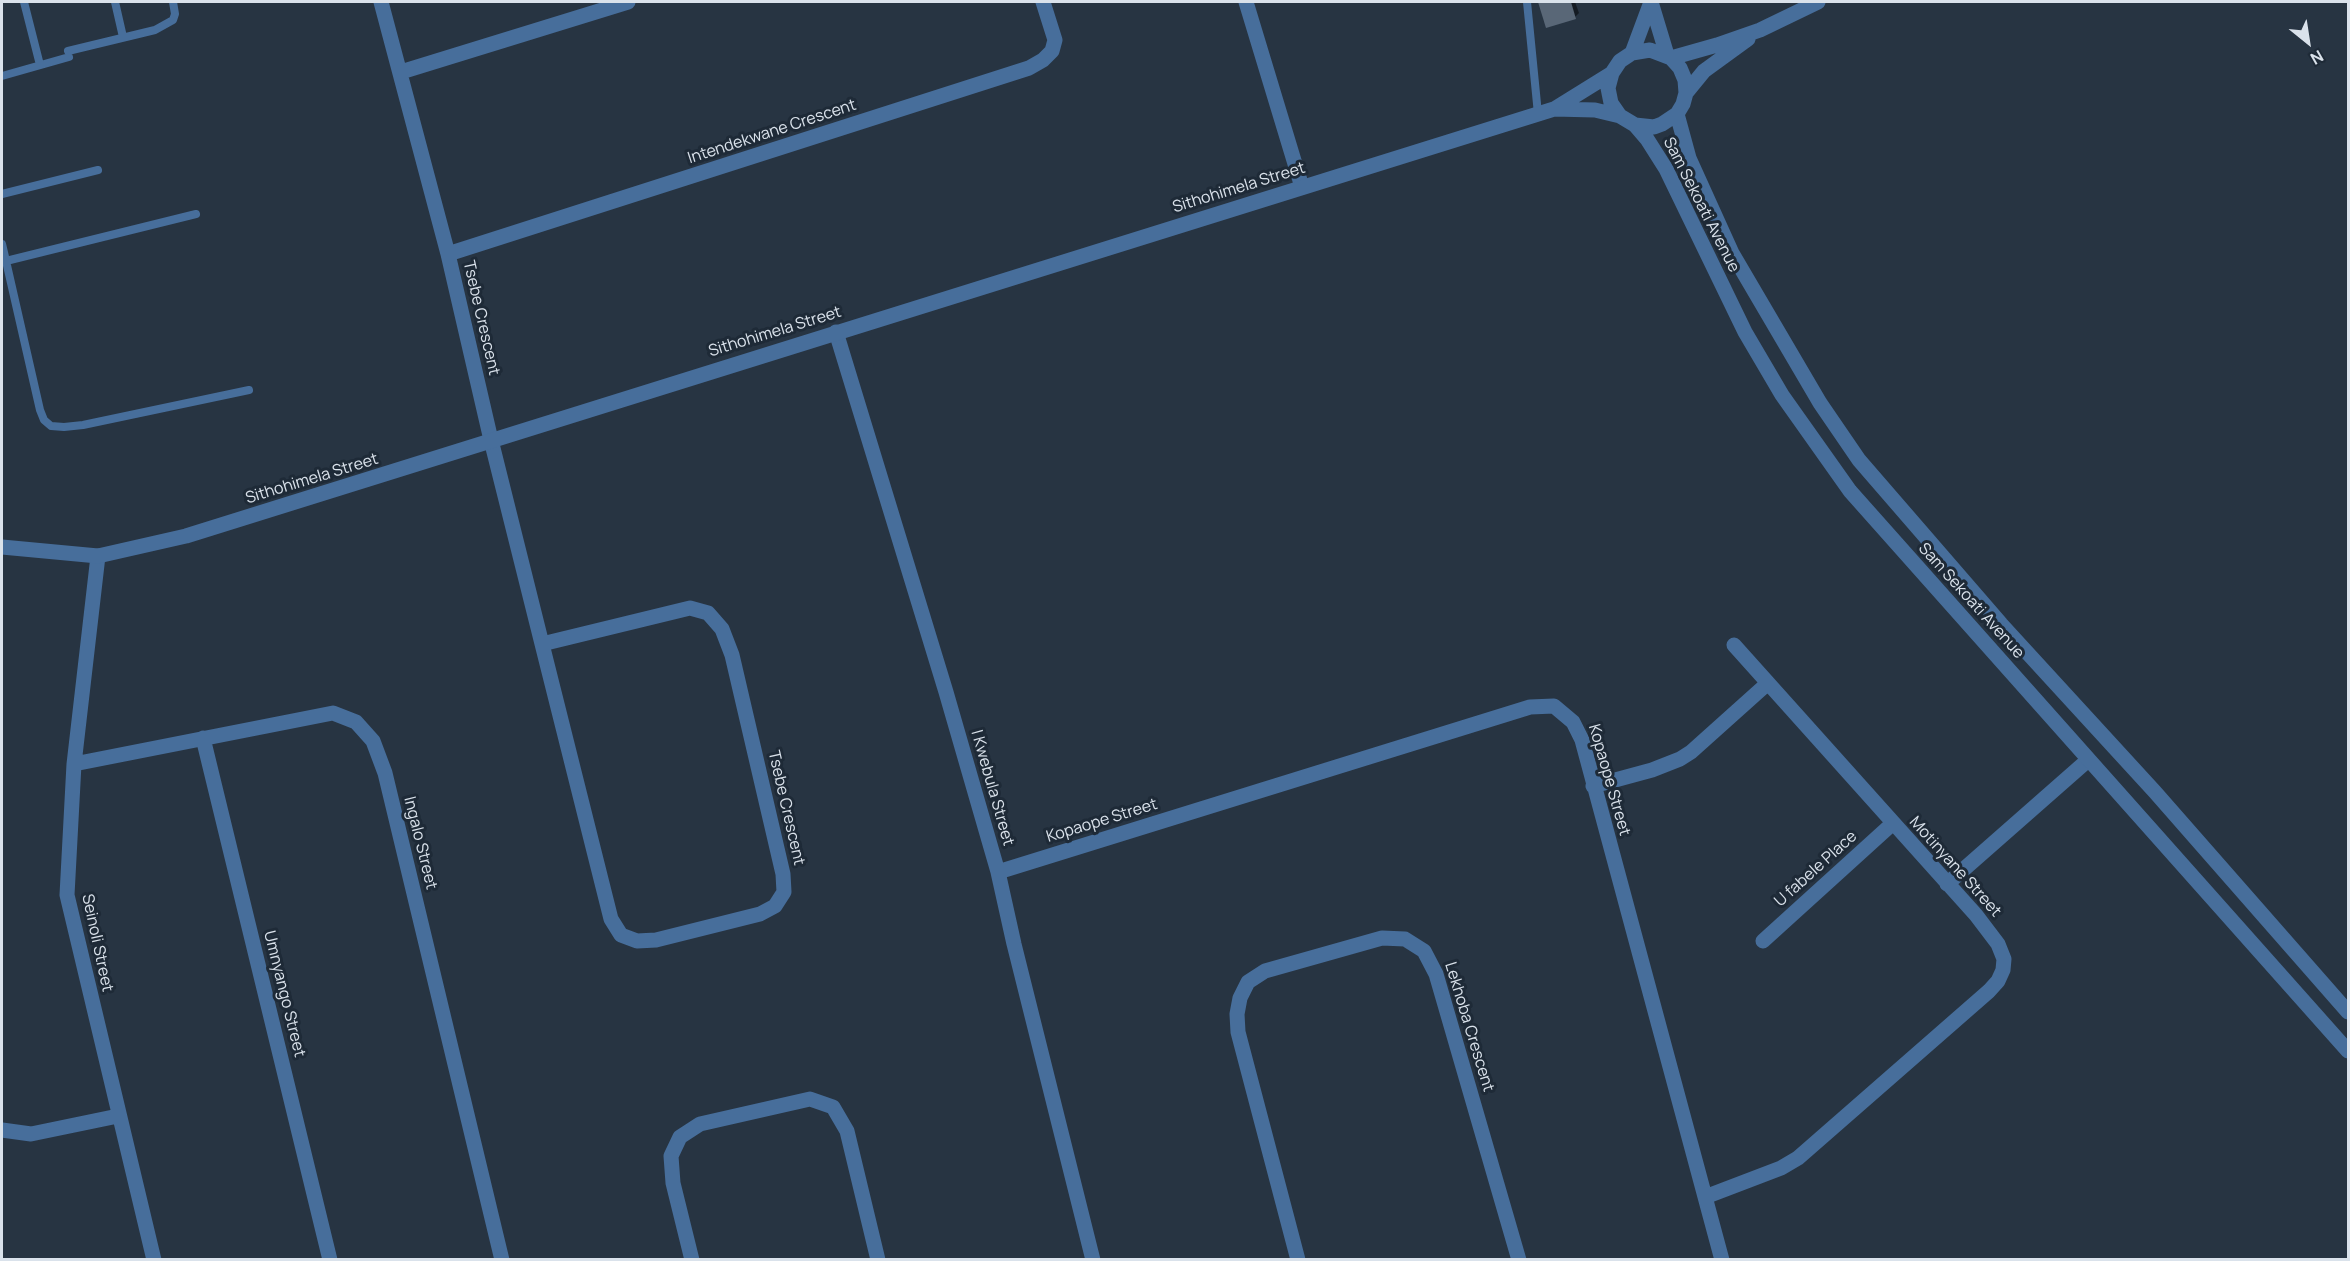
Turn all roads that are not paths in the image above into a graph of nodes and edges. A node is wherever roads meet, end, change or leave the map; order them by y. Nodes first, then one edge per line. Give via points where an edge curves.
1 (24, 2) edge
2 (115, 2) edge
3 (173, 2) edge
4 (381, 2) edge
5 (628, 2) edge
6 (1043, 2) edge
7 (1246, 2) edge
8 (1527, 2) edge
9 (1818, 2) edge
10 (1760, 30) junction
11 (123, 38) junction
12 (1632, 53) junction
13 (1669, 56) junction
14 (40, 65) junction
15 (401, 72) junction
16 (1612, 72) junction
17 (2, 76) edge
18 (1686, 93) junction
19 (1554, 110) junction
20 (1538, 114) junction
21 (1677, 114) junction
22 (1620, 116) junction
23 (1635, 125) junction
24 (98, 170) dead end
25 (1302, 187) junction
26 (2, 194) edge
27 (196, 214) dead end
28 (2, 244) edge
29 (448, 254) junction
30 (6, 261) junction
31 (836, 332) junction
32 (249, 390) dead end
33 (491, 440) junction
34 (2, 547) edge
35 (98, 556) junction
36 (542, 644) junction
37 (1734, 645) dead end
38 (1768, 683) junction
39 (202, 738) junction
40 (2088, 760) junction
41 (74, 764) junction
42 (1593, 786) junction
43 (1892, 824) junction
44 (998, 872) junction
45 (1947, 884) junction
46 (1763, 940) dead end
47 (2349, 1012) edge
48 (2349, 1051) edge
49 (118, 1116) junction
50 (2, 1130) edge
51 (1705, 1197) junction
52 (154, 1260) edge
53 (330, 1260) edge
54 (502, 1260) edge
55 (692, 1260) edge
56 (878, 1260) edge
57 (1093, 1260) edge
58 (1298, 1260) edge
59 (1519, 1260) edge
60 (1722, 1260) edge

1 - 14 lane
2 - 11 lane
3 - 11 lane via 173,20 155,30
4 - 15 street, Tsebe Crescent
5 - 15 street
6 - 29 street, Intendekwane Crescent via 1055,40 1052,51 1029,68
7 - 25 street
8 - 20 lane
9 - 10 street
10 - 13 street
10 - 18 street via 1704,71
11 - 14 lane
12 - 13 street via 1650,50
12 - 13 street via 1651,2
12 - 16 street
13 - 18 street via 1680,68
14 - 17 lane
15 - 29 street, Tsebe Crescent
16 - 19 street, Sithohimela Street
16 - 22 street via 1609,96
18 - 21 street
19 - 20 street, Sithohimela Street
19 - 22 street, Sithohimela Street via 1595,110
20 - 25 street, Sithohimela Street
21 - 23 street via 1653,127
21 - 47 street, Sam Sekoati Avenue via 1689,158 1732,253 1814,394 1859,460
22 - 23 street
23 - 40 street, Sam Sekoati Avenue via 1666,169 1745,332 1815,444 1858,500
24 - 26 lane
25 - 31 street, Sithohimela Street
27 - 30 lane
28 - 30 lane
29 - 33 street, Tsebe Crescent
30 - 32 lane via 40,410 51,426 83,425
31 - 33 street, Sithohimela Street
31 - 44 street, I Kwebula Street
33 - 35 street, Sithohimela Street via 186,536
33 - 36 street, Tsebe Crescent
34 - 35 street, Sithohimela Street
35 - 41 street, Seinoli Street
36 - 36 street, Tsebe Crescent via 690,608 708,613 722,629 732,655 783,874 784,892 775,906 760,914 656,940 637,941 621,935 611,919
37 - 38 street, Motinyane Street
38 - 42 street via 1680,759
38 - 43 street, Motinyane Street
39 - 41 street, Ingalo Street
39 - 53 street, Umnyango Street
39 - 54 street, Ingalo Street via 333,713 357,722 373,741 385,773
40 - 45 street
40 - 48 street, Sam Sekoati Avenue
41 - 49 street, Seinoli Street via 67,895
42 - 44 street, Kopaope Street via 1574,722 1554,706 1530,707
42 - 51 street, Kopaope Street
43 - 45 street, Motinyane Street
43 - 46 street, U fabele Place
44 - 57 street, I Kwebula Street
45 - 51 street, Motinyane Street via 1998,944 2004,959 1998,981 1798,1158
49 - 50 street via 31,1134
49 - 52 street, Seinoli Street
51 - 60 street, Kopaope Street
55 - 56 street via 673,1184 671,1156 680,1137 700,1124 810,1099 833,1107 847,1131
58 - 59 street, Lekhoba Crescent via 1238,1032 1240,998 1248,982 1265,971 1382,938 1405,939 1424,951 1436,974

